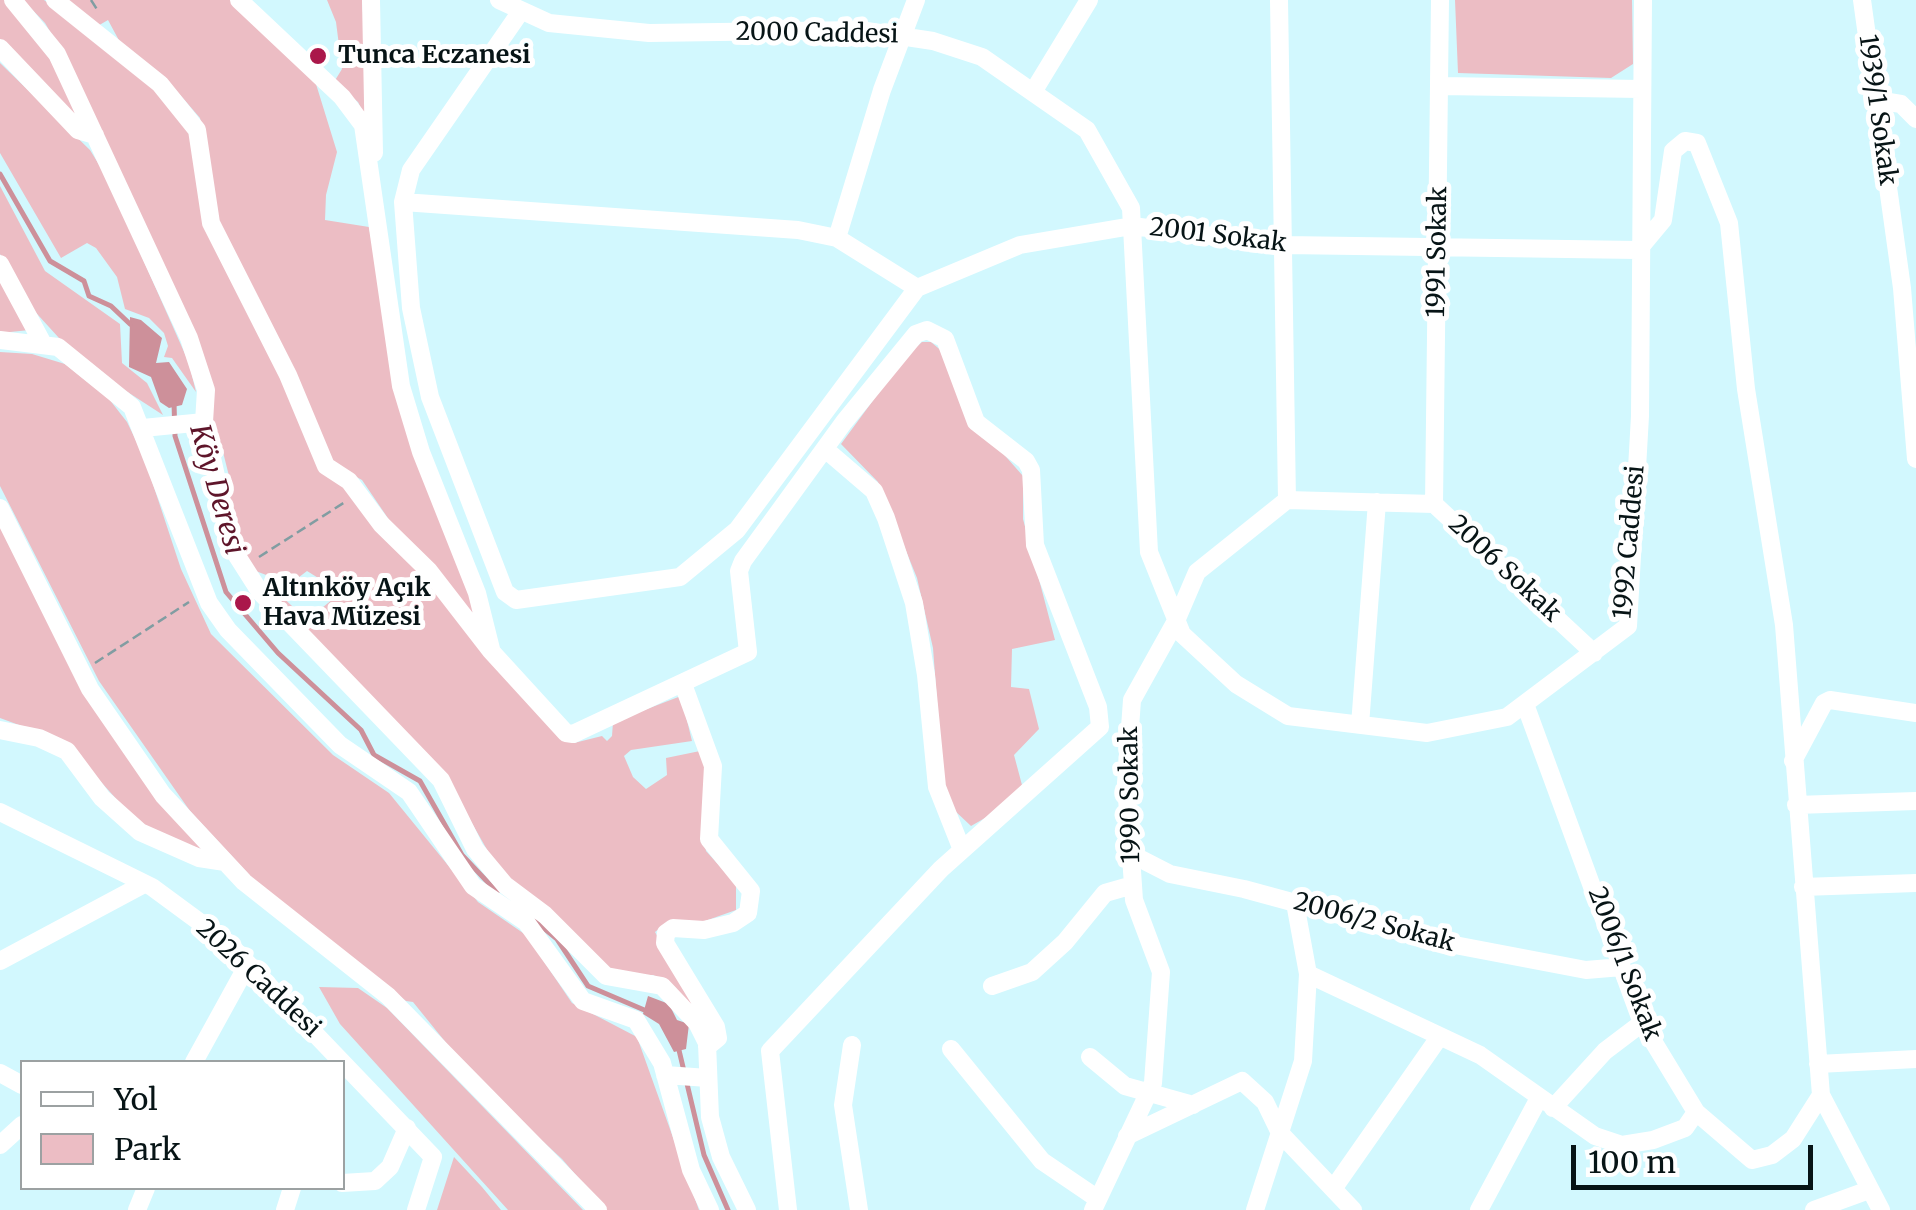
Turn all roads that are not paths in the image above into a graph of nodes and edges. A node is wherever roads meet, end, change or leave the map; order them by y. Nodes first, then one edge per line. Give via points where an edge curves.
1 (13, 0) edge
2 (55, 0) edge
3 (239, 0) edge
4 (371, 0) edge
5 (499, 0) edge
6 (916, 0) edge
7 (1089, 0) edge
8 (1279, 0) edge
9 (1440, 0) edge
10 (1643, 0) edge
11 (1862, 0) edge
12 (521, 11) junction
13 (902, 34) junction
14 (0, 48) edge
15 (1441, 86) junction
16 (1642, 88) junction
17 (1916, 90) edge
18 (1033, 92) junction
19 (1877, 100) junction
20 (1901, 104) junction
21 (1916, 119) edge
22 (94, 135) junction
23 (370, 160) junction
24 (403, 202) junction
25 (1132, 226) junction
26 (836, 238) junction
27 (1285, 245) junction
28 (1438, 246) junction
29 (1638, 250) junction
30 (0, 264) edge
31 (917, 288) junction
32 (0, 340) edge
33 (42, 342) junction
34 (204, 422) junction
35 (142, 428) junction
36 (825, 449) junction
37 (1916, 458) edge
38 (1287, 500) junction
39 (1376, 502) junction
40 (1434, 504) junction
41 (0, 508) edge
42 (1176, 620) junction
43 (491, 651) junction
44 (1594, 652) junction
45 (684, 684) junction
46 (1525, 704) junction
47 (1916, 713) edge
48 (1360, 724) junction
49 (0, 730) edge
50 (417, 758) junction
51 (1792, 762) junction
52 (403, 788) junction
53 (1916, 801) edge
54 (1796, 805) junction
55 (0, 812) edge
56 (962, 850) junction
57 (1131, 854) junction
58 (225, 862) junction
59 (1916, 883) edge
60 (144, 884) junction
61 (1133, 886) junction
62 (1803, 886) junction
63 (1296, 903) junction
64 (0, 961) edge
65 (248, 964) junction
66 (1622, 967) junction
67 (1308, 974) junction
68 (992, 986) dead end
69 (1642, 1023) junction
70 (1440, 1036) junction
71 (852, 1045) dead end
72 (707, 1048) junction
73 (952, 1048) dead end
74 (330, 1056) edge
75 (1090, 1057) dead end
76 (1916, 1059) edge
77 (195, 1060) edge
78 (1818, 1064) junction
79 (345, 1070) edge
80 (665, 1076) junction
81 (708, 1078) junction
82 (1148, 1093) junction
83 (1821, 1095) junction
84 (1546, 1103) junction
85 (1193, 1106) junction
86 (1696, 1112) junction
87 (20, 1127) edge
88 (407, 1128) junction
89 (1280, 1134) junction
90 (1128, 1136) junction
91 (0, 1146) edge
92 (345, 1183) edge
93 (1333, 1190) junction
94 (1868, 1190) junction
95 (1095, 1205) edge
96 (416, 1210) edge
97 (598, 1210) edge
98 (710, 1210) edge
99 (747, 1210) edge
100 (788, 1210) edge
101 (859, 1210) edge
102 (1256, 1210) edge
103 (1353, 1210) edge
104 (1479, 1210) edge
105 (1814, 1210) edge
106 (1881, 1210) edge

1 - 22 street via 57,54
2 - 43 street via 184,110 196,130 212,223 326,466 350,481
3 - 23 street via 342,97 362,124
4 - 23 street via 378,148
5 - 12 street, 2000 Caddesi
6 - 13 street
7 - 18 street
8 - 27 street
9 - 15 street, 1991 Sokak
10 - 16 street, 1992 Caddesi
11 - 19 street, 1939/1 Sokak
12 - 13 street, 2000 Caddesi via 549,22 649,33
12 - 24 street via 411,170
13 - 18 street, 2000 Caddesi via 982,57
13 - 26 street
14 - 22 street via 78,130
15 - 16 street
15 - 28 street, 1991 Sokak
16 - 29 street, 1992 Caddesi
17 - 20 street
18 - 25 street, 2000 Caddesi via 1087,130 1131,208
19 - 20 street
19 - 37 street, 1939/1 Sokak
20 - 21 street
22 - 34 street via 189,338 206,390
23 - 43 street via 402,386
24 - 26 street
24 - 31 street via 411,308 430,397 498,577 516,600 680,577 737,530
25 - 27 street, 2001 Sokak
25 - 31 street, 2001 Sokak via 1020,245
25 - 42 street, 2000 Caddesi via 1149,552
26 - 31 street
27 - 28 street, 2001 Sokak
27 - 38 street
28 - 29 street, 2001 Sokak
28 - 40 street, 1991 Sokak
29 - 44 street, 1992 Caddesi via 1640,416 1628,626
29 - 51 street via 1663,220 1673,151 1685,141 1697,143 1728,224 1784,624
30 - 33 street
32 - 33 street
33 - 35 street via 58,346 132,407
34 - 35 street
34 - 50 street via 232,548 260,592
35 - 52 street via 209,603 228,630 340,744
36 - 45 street via 743,560 748,652
36 - 56 street via 874,491 886,518 914,603 937,788
36 - 56 street via 905,346 926,330 945,339 976,422 1031,470 1034,545 1100,727
38 - 39 street, 2006 Sokak
38 - 42 street, 1990 Sokak via 1197,572
39 - 40 street, 2006 Sokak
39 - 48 street
40 - 44 street, 2006 Sokak
41 - 58 street via 90,689 164,795
42 - 48 street, 1992 Caddesi via 1182,634 1236,684 1288,716
42 - 57 street, 1990 Sokak via 1132,700 1126,735
43 - 45 street via 566,733
44 - 46 street, 1992 Caddesi
45 - 72 street via 713,766 709,839 751,891 748,913 733,922 666,933 664,943 716,1028 718,1038
46 - 48 street, 1992 Caddesi via 1507,717 1427,732
46 - 66 street, 2006/1 Sokak
47 - 51 street via 1830,700
49 - 58 street via 67,751 102,798 140,832
50 - 52 street
50 - 72 street via 440,780 475,849 505,885 606,976 662,986 697,1023
51 - 54 street
52 - 80 street via 432,821 456,866 526,922 583,1000 636,1020
53 - 54 street
54 - 62 street
55 - 60 street, 2026 Caddesi
56 - 100 street via 770,1051
57 - 61 street, 1990 Sokak
57 - 63 street, 2006/2 Sokak via 1170,874
58 - 97 street via 388,996
59 - 62 street
60 - 64 street
60 - 65 street, 2026 Caddesi
61 - 68 street via 1105,894 1032,972
61 - 82 street, 1990 Sokak via 1161,972
62 - 78 street
63 - 66 street, 2006/2 Sokak via 1457,945 1586,970
63 - 67 street
65 - 74 street, 2026 Caddesi
65 - 77 street
66 - 69 street, 2006/1 Sokak
67 - 70 street
67 - 89 street via 1303,1061
69 - 84 street
69 - 86 street, 2006/1 Sokak
70 - 84 street via 1480,1055
70 - 93 street
71 - 101 street via 842,1105
72 - 81 street
73 - 95 street via 1042,1161
75 - 82 street via 1125,1086
76 - 78 street
78 - 83 street
79 - 88 street, 2026 Caddesi
80 - 81 street
80 - 98 street via 691,1170
81 - 99 street via 721,1157
82 - 85 street
82 - 90 street, 1990 Sokak
83 - 86 street, 2006/1 Sokak via 1793,1140 1752,1160
83 - 94 street
84 - 86 street via 1595,1136 1622,1145 1685,1128
84 - 104 street
85 - 89 street via 1242,1082 1265,1102
85 - 90 street
87 - 91 street
88 - 92 street via 390,1168 375,1181
88 - 96 street, 2026 Caddesi via 433,1157
89 - 93 street
89 - 102 street
90 - 95 street, 1990 Sokak
93 - 103 street
94 - 105 street
94 - 106 street

